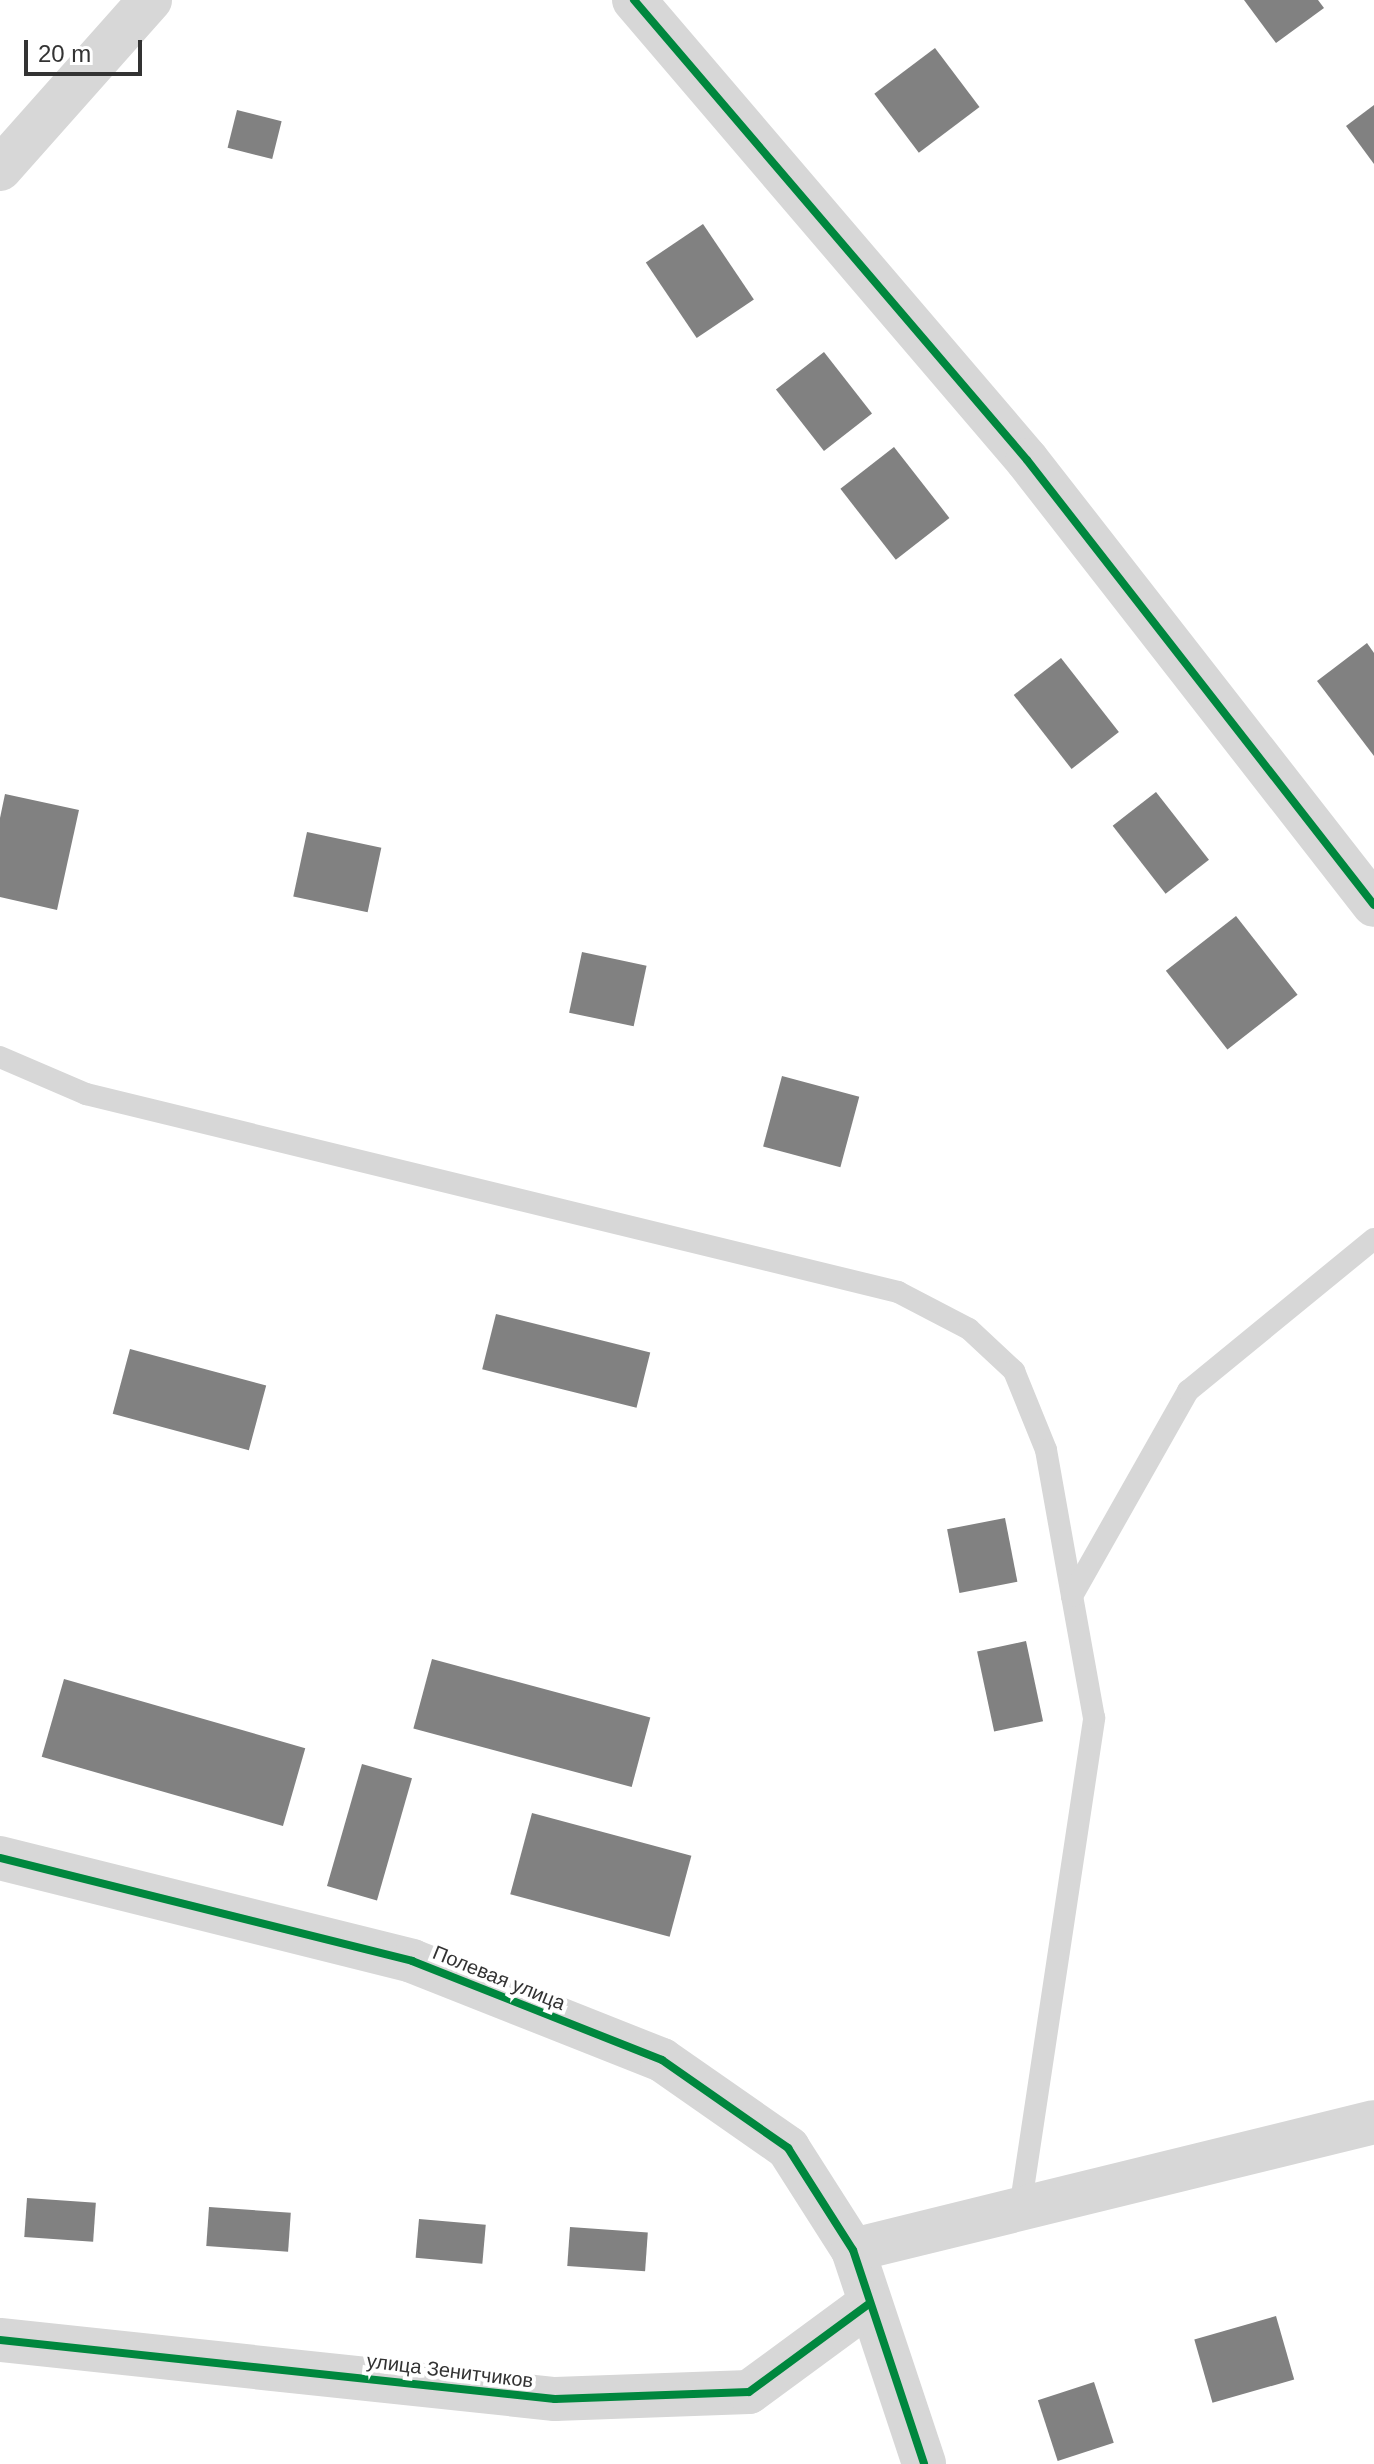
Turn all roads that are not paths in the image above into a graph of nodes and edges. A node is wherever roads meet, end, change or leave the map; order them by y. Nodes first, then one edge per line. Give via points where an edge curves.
1 (150, 0) edge
2 (634, 0) edge
3 (0, 169) edge
4 (1374, 905) edge
5 (0, 1057) edge
6 (1374, 1239) edge
7 (1072, 1596) junction
8 (0, 1858) edge
9 (1374, 2122) edge
10 (1020, 2209) junction
11 (853, 2250) junction
12 (869, 2304) junction
13 (0, 2340) edge
14 (924, 2464) edge

1 - 3 street
2 - 4 street via 1027,460
5 - 7 lane via 86,1094 898,1292 969,1329 1014,1371 1046,1450
6 - 7 lane via 1188,1391
7 - 10 lane via 1094,1718
8 - 11 street, Полевая улица via 412,1961 662,2060 788,2148
9 - 10 street
10 - 11 street
11 - 12 street, Полевая улица
12 - 13 street, улица Зенитчиков via 749,2392 555,2399
12 - 14 street, Полевая улица

